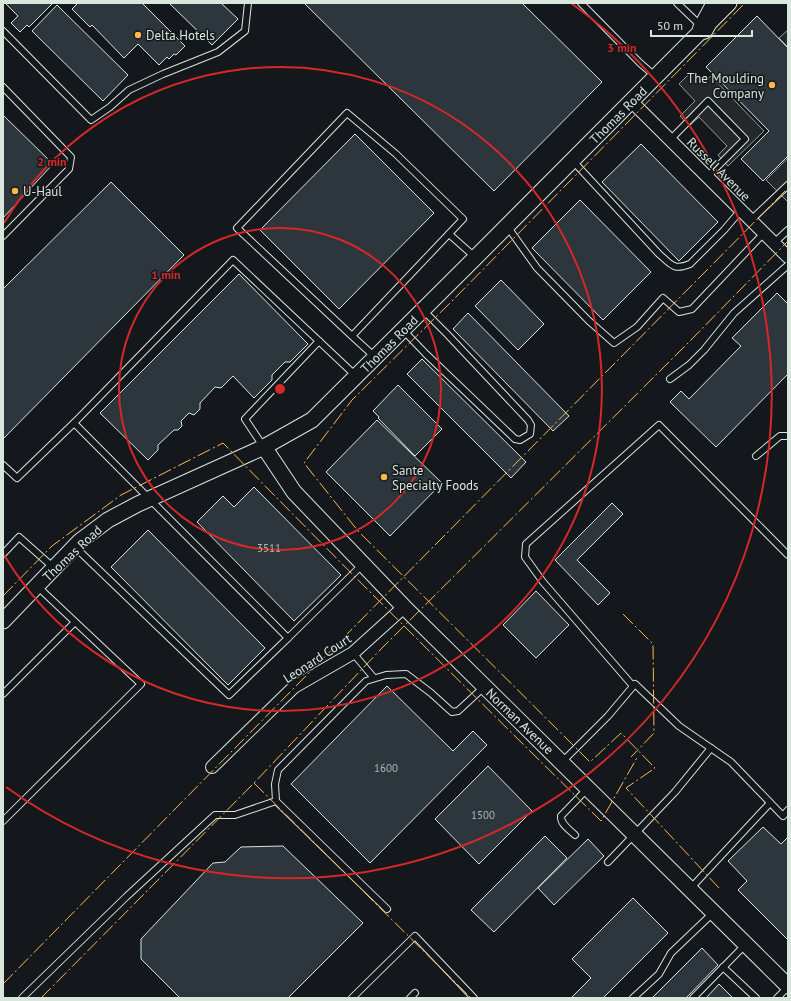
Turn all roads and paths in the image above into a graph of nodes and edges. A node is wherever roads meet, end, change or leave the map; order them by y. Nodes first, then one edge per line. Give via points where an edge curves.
1 (248, 3) edge
2 (581, 3) edge
3 (677, 3) edge
4 (717, 3) edge
5 (729, 3) edge
6 (703, 29) junction
7 (3, 31) edge
8 (656, 77) junction
9 (3, 87) edge
10 (631, 101) junction
11 (670, 140) junction
12 (572, 160) junction
13 (707, 177) junction
14 (788, 185) edge
15 (741, 210) junction
16 (751, 220) junction
17 (507, 226) junction
18 (788, 230) edge
19 (764, 233) junction
20 (449, 234) junction
21 (3, 236) edge
22 (774, 243) junction
23 (788, 257) edge
24 (476, 258) junction
25 (788, 265) edge
26 (423, 310) junction
27 (403, 330) junction
28 (352, 336) junction
29 (319, 341) junction
30 (375, 357) junction
31 (356, 376) junction
32 (670, 379) dead end
33 (74, 423) junction
34 (788, 436) edge
35 (264, 447) junction
36 (756, 456) dead end
37 (3, 465) edge
38 (149, 499) junction
39 (75, 547) junction
40 (787, 553) edge
41 (3, 554) edge
42 (363, 564) junction
43 (54, 568) junction
44 (37, 586) junction
45 (404, 607) junction
46 (3, 621) edge
47 (75, 622) junction
48 (288, 638) junction
49 (353, 653) junction
50 (374, 678) junction
51 (485, 686) junction
52 (632, 686) junction
53 (3, 694) edge
54 (711, 748) junction
55 (562, 762) junction
56 (212, 767) dead end
57 (588, 788) junction
58 (276, 801) junction
59 (770, 802) junction
60 (788, 810) edge
61 (3, 821) edge
62 (635, 834) junction
63 (575, 835) dead end
64 (608, 862) dead end
65 (690, 889) junction
66 (387, 909) dead end
67 (714, 912) junction
68 (746, 944) junction
69 (723, 967) junction
70 (788, 985) edge
71 (415, 993) dead end
72 (22, 998) edge
73 (352, 998) edge
74 (410, 998) edge
75 (474, 998) edge
76 (633, 998) edge
77 (693, 998) edge
78 (756, 998) edge
79 (777, 998) edge

1 - 7 lane via 244,31 218,52 129,90 91,120
2 - 8 lane
3 - 6 lane
4 - 6 highway
5 - 6 street, Thomas Road
6 - 8 street, Thomas Road
8 - 10 street, Thomas Road
9 - 21 lane via 71,157 69,169
10 - 11 street, Russell Avenue
10 - 12 street, Thomas Road
11 - 13 street, Russell Avenue
11 - 13 lane via 708,101 745,139
12 - 15 lane via 674,267 690,264
12 - 17 street, Thomas Road
13 - 15 street, Russell Avenue
14 - 16 lane
15 - 16 street, Russell Avenue
16 - 19 street, Russell Avenue
17 - 19 lane via 537,268 614,343 637,328 663,298 679,312 692,309
17 - 24 street, Thomas Road
18 - 22 lane
19 - 22 street, Russell Avenue
20 - 24 lane
20 - 28 lane
20 - 28 lane via 463,220 396,154 347,112 237,228
22 - 23 street, Russell Avenue
24 - 26 street, Thomas Road
25 - 32 lane via 734,313 689,365
26 - 27 street, Thomas Road
26 - 27 lane via 528,420 531,425 530,434 520,440 515,439
27 - 30 street, Thomas Road
28 - 30 lane
29 - 31 lane
29 - 33 lane via 233,260
29 - 35 lane via 245,419
30 - 31 street, Thomas Road
31 - 35 street, Thomas Road via 312,420
33 - 37 lane via 17,478
33 - 38 lane
34 - 36 lane via 780,436
35 - 38 street, Thomas Road
35 - 42 street, Norman Avenue via 294,492
38 - 39 street, Thomas Road via 108,520
38 - 48 lane
39 - 43 street, Thomas Road
39 - 48 lane via 229,695
40 - 52 lane via 659,425 526,544 525,557 543,582
41 - 43 lane via 19,537
42 - 45 street, Norman Avenue
42 - 48 lane
43 - 44 street, Thomas Road
44 - 46 street, Thomas Road
44 - 47 lane
45 - 49 street, Leonard Court
45 - 51 street, Norman Avenue
47 - 53 lane
47 - 61 lane via 141,684
49 - 50 lane
49 - 56 street, Leonard Court via 294,687
50 - 51 lane via 406,674 452,712 458,711
50 - 58 lane via 366,681 278,770 275,784
51 - 55 street, Norman Avenue
52 - 54 lane via 635,684 679,726
52 - 55 lane via 608,716
54 - 59 lane via 731,762
54 - 62 lane via 675,792
55 - 57 street, Norman Avenue
57 - 62 street, Norman Avenue
57 - 63 lane via 561,816 562,822
58 - 66 lane
58 - 72 lane via 235,815 215,815
59 - 60 lane via 783,816
59 - 65 lane
62 - 64 lane
62 - 65 street, Norman Avenue
65 - 67 street, Norman Avenue
67 - 68 street, Norman Avenue
67 - 76 lane via 671,953 658,974
68 - 69 lane
68 - 70 street, Norman Avenue
69 - 77 lane
69 - 78 lane
70 - 79 lane
71 - 74 lane
73 - 75 lane via 415,936

